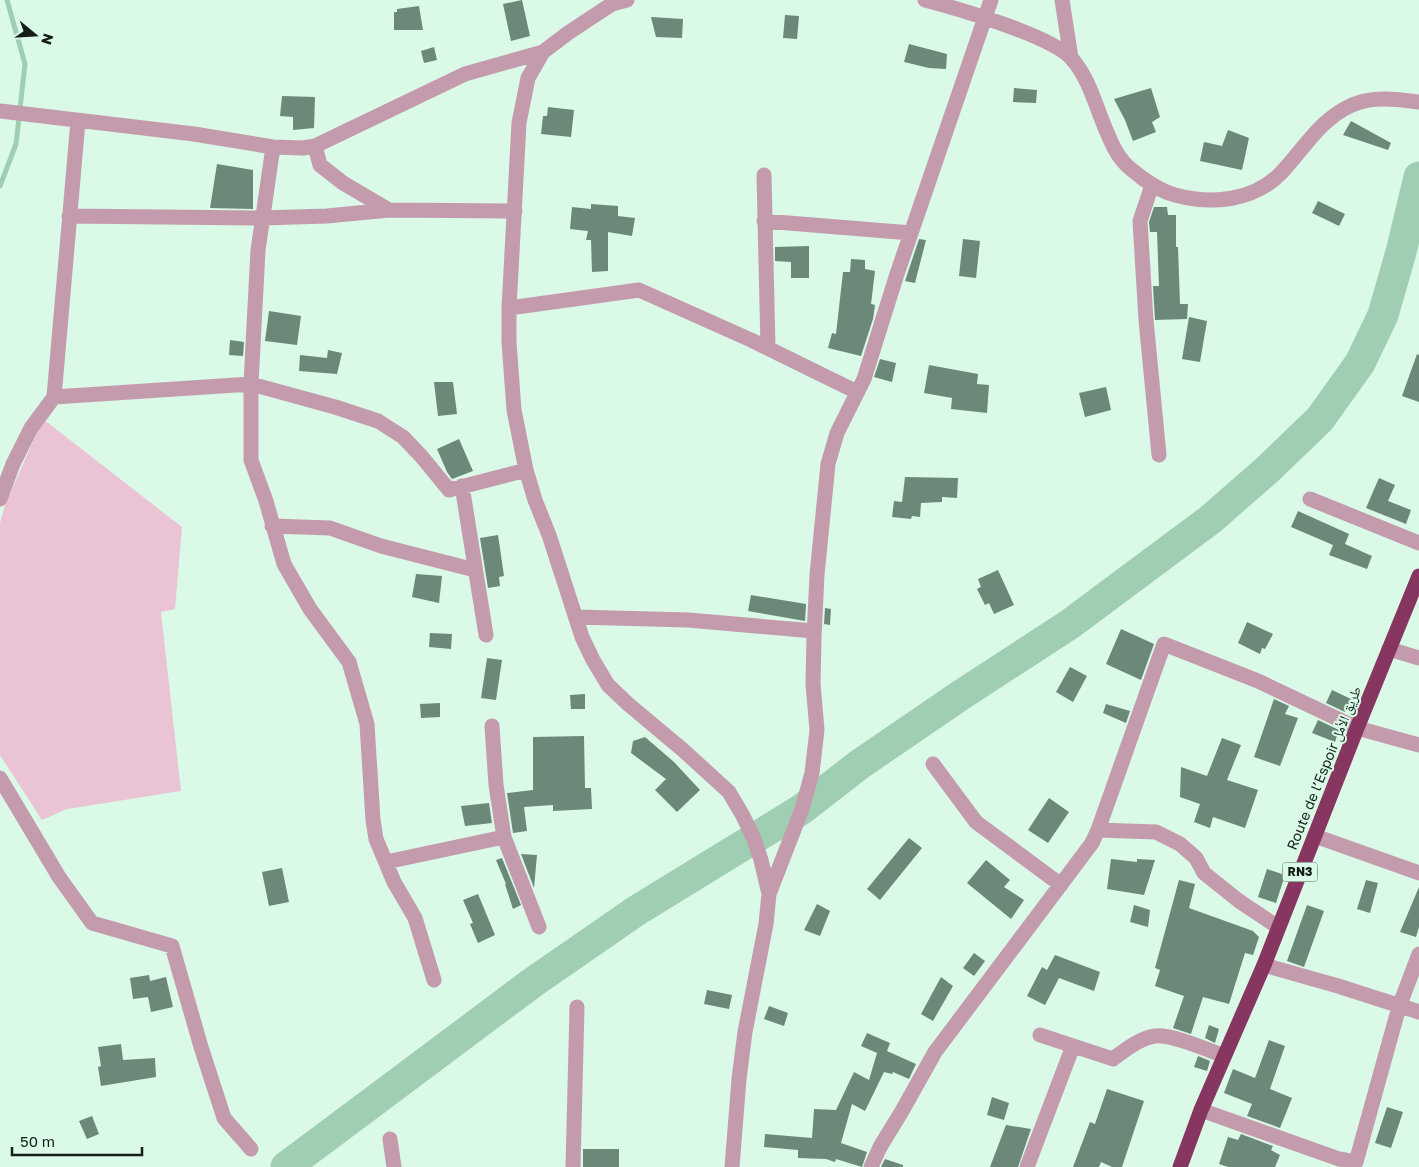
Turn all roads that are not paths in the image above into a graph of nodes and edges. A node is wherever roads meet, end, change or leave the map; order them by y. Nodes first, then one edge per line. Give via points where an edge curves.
1 (627, 0) edge
2 (925, 0) edge
3 (991, 0) edge
4 (1062, 0) edge
5 (984, 18) junction
6 (543, 52) junction
7 (1071, 58) junction
8 (1419, 102) edge
9 (4, 112) edge
10 (78, 121) junction
11 (315, 146) junction
12 (273, 147) junction
13 (764, 175) dead end
14 (1152, 185) junction
15 (389, 210) junction
16 (515, 211) junction
17 (69, 216) junction
18 (262, 218) junction
19 (764, 221) junction
20 (911, 233) junction
21 (509, 308) junction
22 (768, 348) junction
23 (251, 384) junction
24 (857, 392) junction
25 (54, 397) junction
26 (1158, 455) dead end
27 (526, 470) junction
28 (462, 486) junction
29 (0, 499) edge
30 (1310, 499) dead end
31 (272, 526) junction
32 (1419, 543) edge
33 (476, 570) junction
34 (1419, 576) edge
35 (576, 617) junction
36 (814, 631) junction
37 (486, 635) dead end
38 (1389, 649) junction
39 (1419, 658) edge
40 (492, 726) dead end
41 (1357, 728) junction
42 (1419, 746) edge
43 (933, 764) dead end
44 (0, 778) edge
45 (1098, 830) junction
46 (1315, 836) junction
47 (504, 837) junction
48 (386, 862) junction
49 (1419, 873) edge
50 (1061, 885) junction
51 (769, 894) junction
52 (539, 927) dead end
53 (1278, 927) junction
54 (1419, 954) edge
55 (1264, 965) junction
56 (434, 980) dead end
57 (577, 1007) dead end
58 (1399, 1007) junction
59 (1419, 1012) edge
60 (1040, 1035) dead end
61 (1073, 1046) junction
62 (1224, 1056) junction
63 (1201, 1110) junction
64 (390, 1139) dead end
65 (251, 1149) dead end
66 (1362, 1165) edge
67 (394, 1167) edge
68 (573, 1167) edge
69 (732, 1167) edge
70 (871, 1167) edge
71 (1027, 1167) edge
72 (1180, 1167) edge

1 - 6 street via 612,4
2 - 5 street
3 - 5 street
4 - 7 street
5 - 7 street via 1036,37
5 - 20 street
6 - 11 street via 465,74
6 - 16 street via 528,78 523,100
7 - 14 street via 1083,75 1121,160
8 - 14 street via 1376,100 1352,105 1311,136 1281,173 1245,196 1208,200 1175,195
9 - 10 street
10 - 12 street
10 - 17 street
11 - 12 street
11 - 15 street via 320,165 343,183
12 - 18 street
13 - 19 street
14 - 26 street via 1140,221
15 - 16 street
15 - 18 street
16 - 21 street
17 - 18 street
17 - 25 street
18 - 23 street
19 - 20 street
19 - 22 street
20 - 24 street
21 - 22 street via 639,290
21 - 27 street via 514,410
22 - 24 street
23 - 25 street
23 - 28 street via 378,421 402,437 449,490
23 - 31 street via 251,460
24 - 36 street via 837,434 828,464
25 - 29 street via 31,428 12,464
27 - 28 street
27 - 35 street
28 - 33 street
30 - 32 street
31 - 33 street via 330,528 381,546
31 - 48 street via 284,564 310,609 349,662 367,724 373,820 376,840
33 - 37 street
34 - 38 highway, Route de l’Espoir طريق الأمل / RN3
35 - 36 street via 688,620
35 - 51 street via 582,637 608,685 729,792 754,839
36 - 51 street via 813,684 817,730 812,773 802,809
38 - 39 street
38 - 41 highway, Route de l’Espoir طريق الأمل / RN3
40 - 47 street
41 - 42 street
41 - 45 street via 1258,681 1164,644
41 - 46 highway, Route de l’Espoir طريق الأمل / RN3
43 - 50 street via 976,822
44 - 65 street via 59,877 92,923 172,946 224,1118
45 - 50 street
45 - 53 street via 1156,832 1180,844 1196,858 1204,872 1238,901
46 - 49 street
46 - 53 highway, Route de l’Espoir طريق الأمل / RN3
47 - 48 street
47 - 52 street
48 - 56 street via 416,918
50 - 70 street via 935,1052
51 - 69 street via 739,1078
53 - 55 highway, Route de l’Espoir طريق الأمل / RN3
54 - 58 street
55 - 58 street
55 - 62 highway, Route de l’Espoir طريق الأمل / RN3
57 - 68 street
58 - 59 street
58 - 66 street
60 - 61 street
61 - 62 street via 1113,1058 1132,1045 1155,1036 1169,1037
61 - 71 street
62 - 63 highway, Route de l’Espoir طريق الأمل / RN3
63 - 66 street
63 - 72 highway, Route de l’Espoir طريق الأمل / RN3
64 - 67 street

